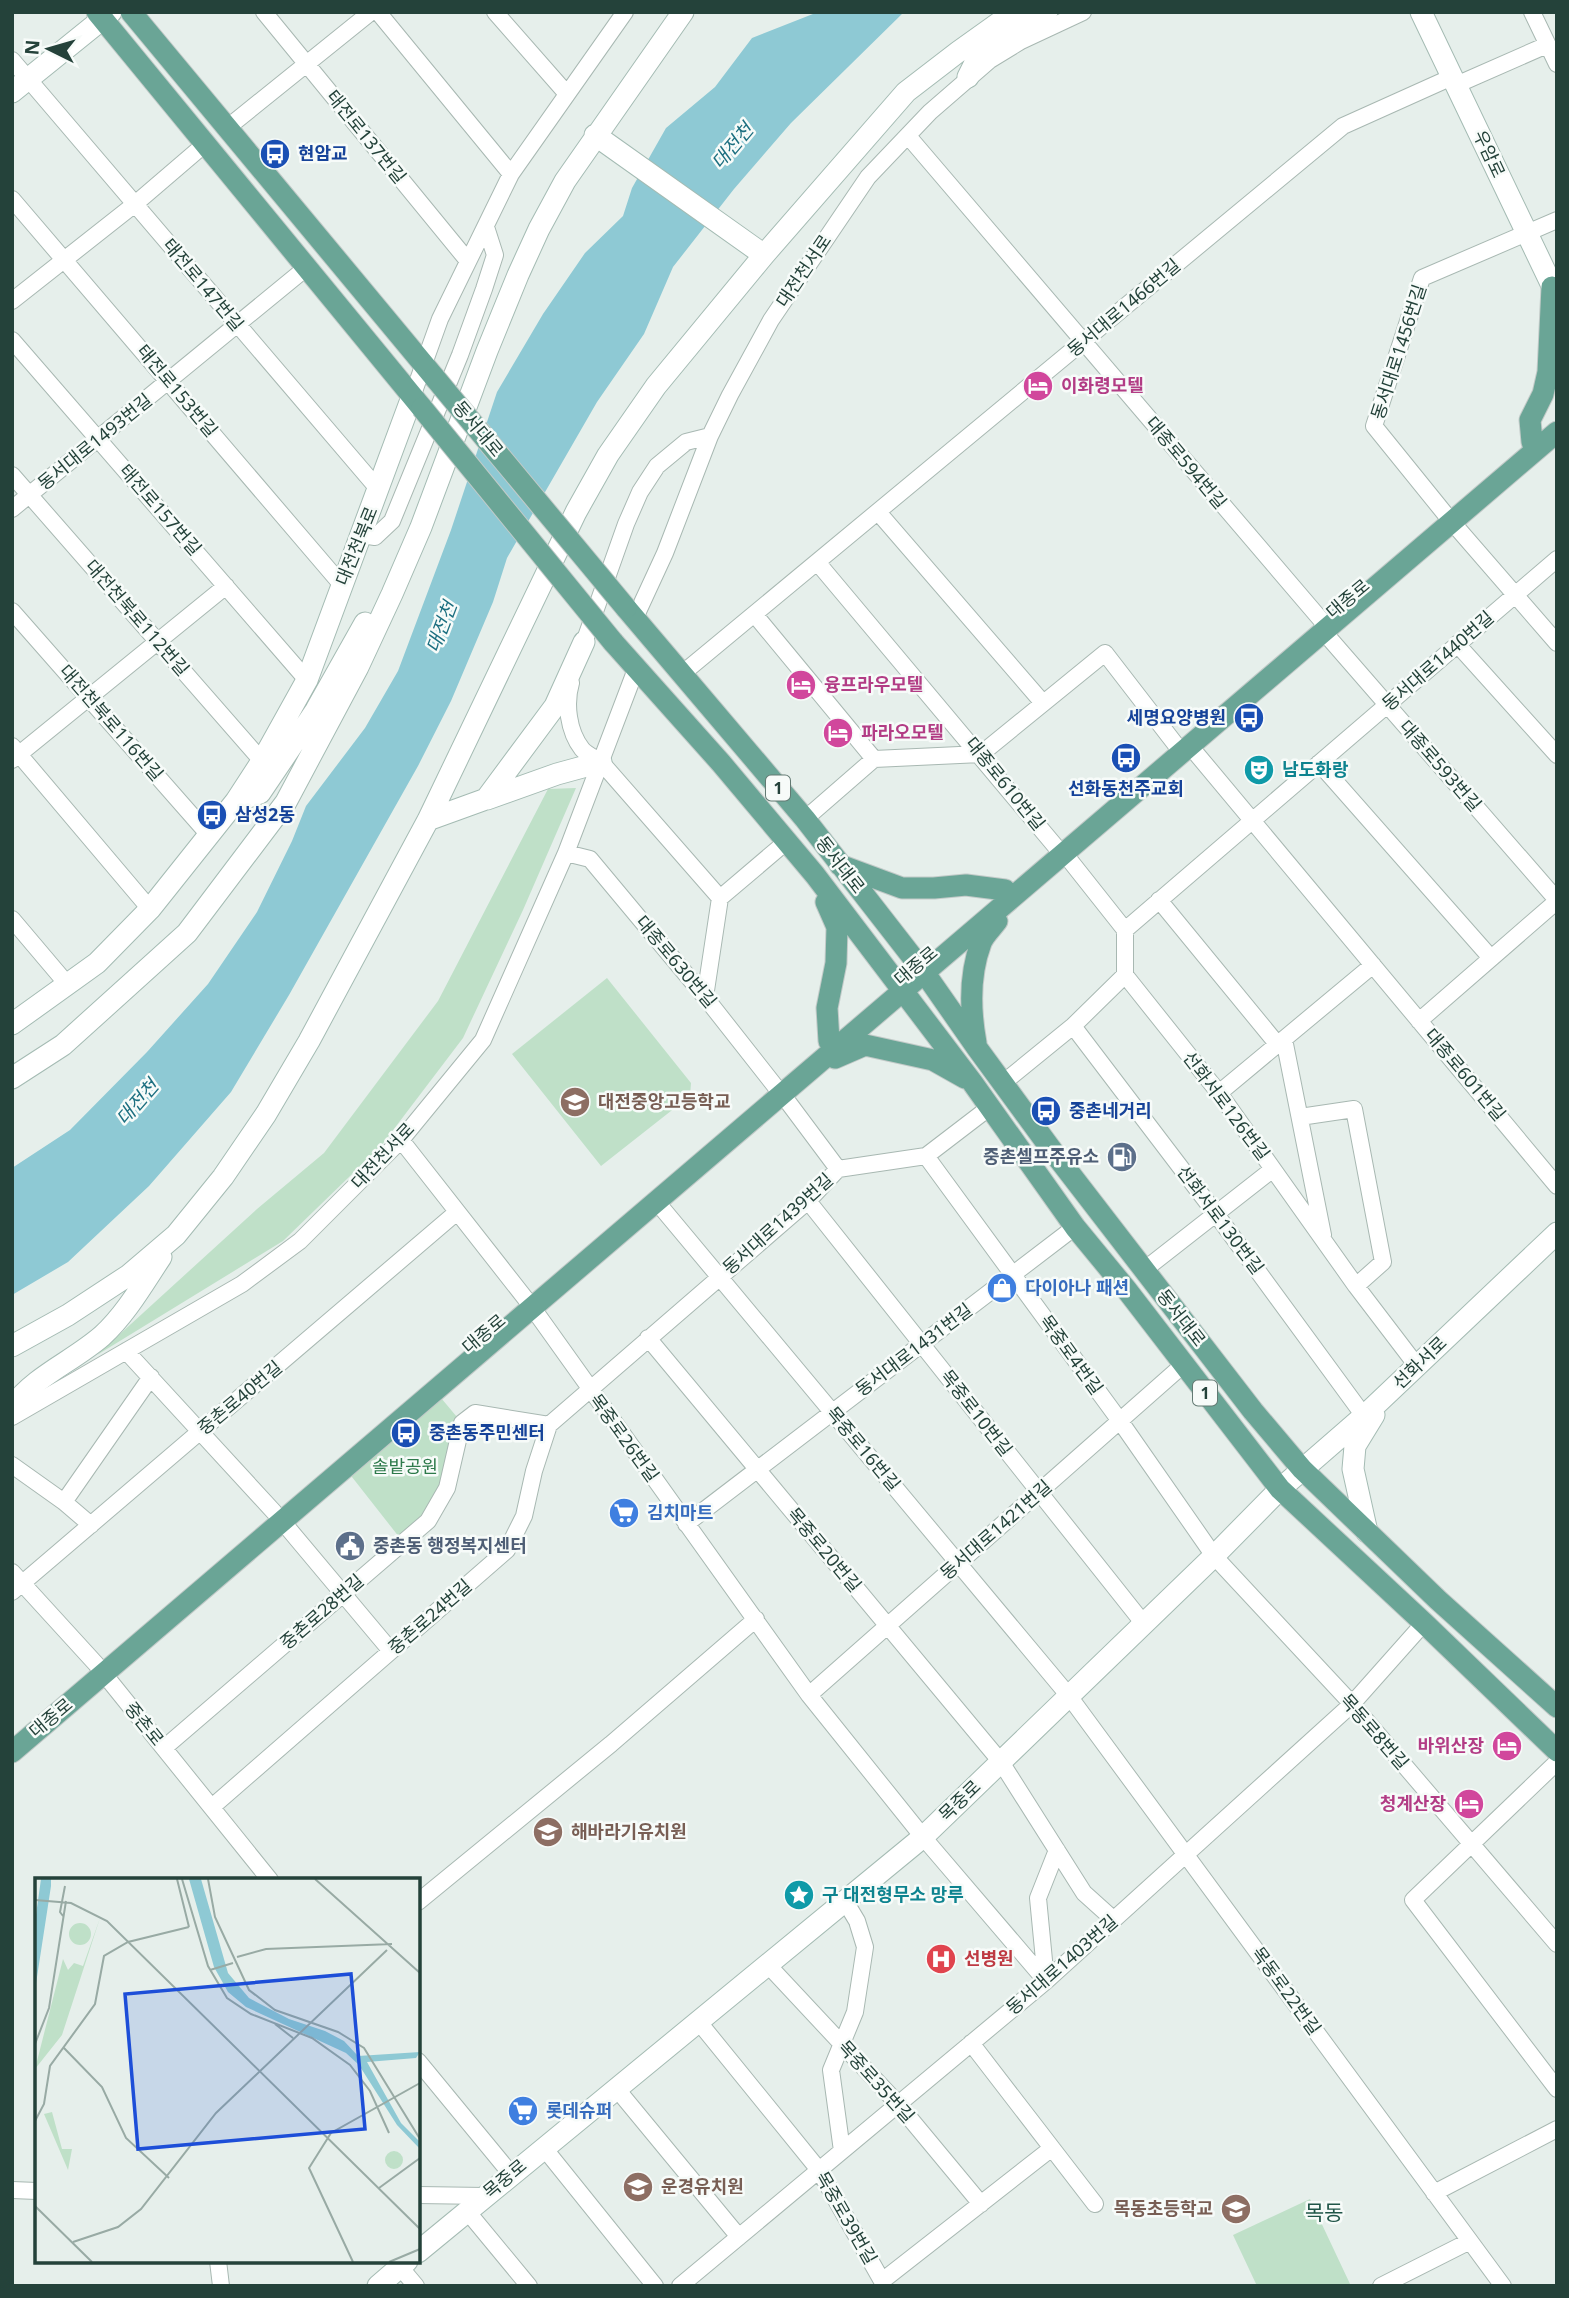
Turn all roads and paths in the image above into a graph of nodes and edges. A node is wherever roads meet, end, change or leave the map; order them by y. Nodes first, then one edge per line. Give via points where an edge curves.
1 (131, 12) edge
2 (264, 12) edge
3 (371, 12) edge
4 (377, 12) edge
5 (495, 12) edge
6 (683, 12) edge
7 (1014, 12) edge
8 (1047, 12) edge
9 (1083, 12) edge
10 (1421, 12) edge
11 (1532, 12) edge
12 (620, 14) edge
13 (103, 15) edge
14 (1547, 45) junction
15 (12, 61) edge
16 (1557, 64) edge
17 (307, 65) junction
18 (968, 77) junction
19 (1454, 81) junction
20 (20, 86) edge
21 (567, 94) junction
22 (228, 128) junction
23 (595, 135) junction
24 (908, 136) junction
25 (205, 144) junction
26 (511, 174) junction
27 (12, 199) edge
28 (135, 204) junction
29 (1557, 220) edge
30 (486, 227) junction
31 (1527, 233) junction
32 (764, 254) junction
33 (64, 260) junction
34 (468, 261) junction
35 (306, 268) junction
36 (1555, 292) edge
37 (12, 301) edge
38 (238, 326) junction
39 (12, 340) edge
40 (1083, 342) junction
41 (429, 371) junction
42 (169, 382) junction
43 (417, 402) junction
44 (1557, 420) edge
45 (710, 436) junction
46 (98, 439) junction
47 (1547, 439) edge
48 (12, 475) edge
49 (379, 490) junction
50 (30, 495) junction
51 (12, 509) edge
52 (878, 512) junction
53 (1449, 518) junction
54 (421, 527) junction
55 (362, 535) junction
56 (1557, 559) edge
57 (817, 562) junction
58 (341, 584) junction
59 (226, 586) junction
60 (1515, 595) junction
61 (12, 611) edge
62 (631, 613) junction
63 (755, 615) junction
64 (1323, 626) junction
65 (158, 642) junction
66 (584, 642) junction
67 (1557, 643) edge
68 (1457, 644) junction
69 (636, 669) junction
70 (682, 673) junction
71 (307, 680) junction
72 (89, 698) junction
73 (1043, 702) junction
74 (1387, 704) junction
75 (1183, 745) junction
76 (15, 753) edge
77 (981, 754) junction
78 (1557, 755) edge
79 (874, 759) junction
80 (262, 761) junction
81 (601, 762) junction
82 (1319, 763) junction
83 (486, 799) junction
84 (236, 801) junction
85 (804, 819) junction
86 (428, 820) junction
87 (1252, 820) junction
88 (209, 835) junction
89 (786, 842) junction
90 (1060, 850) junction
91 (566, 853) junction
92 (840, 865) junction
93 (815, 875) junction
94 (1013, 890) junction
95 (720, 898) junction
96 (1159, 900) junction
97 (1557, 900) edge
98 (150, 909) junction
99 (12, 919) edge
100 (1125, 930) junction
101 (1491, 958) junction
102 (1373, 965) junction
103 (921, 968) junction
104 (1125, 975) junction
105 (67, 984) junction
106 (900, 986) junction
107 (705, 997) junction
108 (1419, 1021) junction
109 (12, 1024) edge
110 (1073, 1026) junction
111 (828, 1041) junction
112 (1281, 1042) junction
113 (977, 1048) junction
114 (814, 1067) junction
115 (12, 1078) edge
116 (972, 1082) junction
117 (1003, 1083) junction
118 (779, 1090) junction
119 (1219, 1093) junction
120 (990, 1107) junction
121 (1300, 1117) junction
122 (401, 1140) junction
123 (926, 1156) junction
124 (838, 1169) junction
125 (1273, 1169) junction
126 (1557, 1186) edge
127 (656, 1201) junction
128 (808, 1201) junction
129 (457, 1212) junction
130 (1216, 1214) junction
131 (1075, 1227) junction
132 (1557, 1233) edge
133 (176, 1235) junction
134 (1324, 1240) junction
135 (1144, 1270) junction
136 (1012, 1274) junction
137 (720, 1277) junction
138 (1356, 1286) junction
139 (529, 1303) junction
140 (648, 1338) junction
141 (921, 1344) junction
142 (12, 1346) edge
143 (126, 1351) junction
144 (1183, 1365) junction
145 (1417, 1366) junction
146 (151, 1377) junction
147 (589, 1389) junction
148 (1391, 1390) junction
149 (12, 1407) edge
150 (832, 1412) junction
151 (1364, 1416) junction
152 (12, 1417) edge
153 (1120, 1421) junction
154 (549, 1424) junction
155 (200, 1431) junction
156 (12, 1465) edge
157 (757, 1469) junction
158 (1302, 1469) junction
159 (1280, 1489) junction
160 (1039, 1492) junction
161 (64, 1502) junction
162 (278, 1517) junction
163 (686, 1524) junction
164 (90, 1525) junction
165 (1367, 1532) junction
166 (1214, 1556) junction
167 (958, 1563) junction
168 (16, 1582) edge
169 (342, 1594) junction
170 (756, 1619) junction
171 (1424, 1623) junction
172 (1144, 1624) junction
173 (887, 1626) junction
174 (391, 1651) junction
175 (100, 1669) junction
176 (809, 1695) junction
177 (1069, 1696) junction
178 (1352, 1704) junction
179 (1557, 1707) edge
180 (12, 1734) edge
181 (164, 1748) junction
182 (1557, 1751) edge
183 (12, 1752) edge
184 (1001, 1762) junction
185 (1557, 1762) edge
186 (212, 1807) junction
187 (923, 1837) junction
188 (1470, 1845) junction
189 (1057, 1850) junction
190 (1187, 1854) junction
191 (269, 1878) edge
192 (420, 1900) edge
193 (845, 1901) junction
194 (1114, 1920) junction
195 (1557, 1944) edge
196 (767, 1964) junction
197 (1046, 1981) junction
198 (698, 2021) junction
199 (841, 2043) junction
200 (971, 2043) junction
201 (420, 2063) edge
202 (616, 2088) junction
203 (1557, 2089) edge
204 (898, 2104) junction
205 (1557, 2129) edge
206 (544, 2147) junction
207 (1052, 2148) junction
208 (842, 2151) junction
209 (819, 2170) junction
210 (511, 2174) junction
211 (12, 2190) edge
212 (35, 2191) edge
213 (1434, 2193) junction
214 (420, 2195) edge
215 (485, 2196) junction
216 (981, 2204) junction
217 (1095, 2204) dead end
218 (467, 2211) junction
219 (739, 2237) junction
220 (1470, 2241) junction
221 (420, 2250) edge
222 (218, 2263) edge
223 (403, 2264) edge
224 (221, 2286) edge
225 (378, 2286) edge
226 (416, 2286) edge
227 (529, 2286) edge
228 (655, 2286) edge
229 (680, 2286) edge
230 (1381, 2286) edge
231 (1503, 2286) edge

1 - 22 main road, 동서대로
2 - 17 street, 태전로137번길
3 - 17 street
4 - 26 street
5 - 21 street
6 - 23 main road
7 - 32 main road via 906,92
8 - 18 main road via 981,51
9 - 18 street, 대전천서로 via 1021,41
10 - 19 main road, 우암로
11 - 14 street
12 - 21 street, 대전천북로
13 - 20 main road
13 - 25 main road, 동서대로
14 - 16 street
14 - 19 street, 동서대로1466번길
15 - 20 street, 태전로147번길
17 - 22 street
17 - 34 street, 태전로137번길
18 - 24 street, 대전천서로
19 - 31 main road, 우암로
19 - 40 street, 동서대로1466번길 via 1343,126
20 - 28 street, 태전로147번길
21 - 26 street, 대전천북로
22 - 41 main road, 동서대로
23 - 32 main road
23 - 54 main road via 565,181 518,275
24 - 40 street, 대종로594번길
24 - 45 street, 대전천서로 via 869,177 771,320
25 - 28 street
25 - 35 main road, 동서대로
26 - 30 street, 대전천북로
27 - 33 street, 태전로153번길
28 - 33 street
28 - 38 street, 태전로147번길
29 - 31 street
30 - 34 street, 대전천북로
30 - 55 street via 495,255 460,355 392,521 375,537
31 - 36 main road, 우암로
31 - 53 street, 동서대로1456번길 via 1422,278 1374,426
32 - 86 main road via 656,386 608,455
33 - 37 street
33 - 42 street, 태전로153번길
34 - 41 street, 대전천북로 via 440,319
35 - 38 street, 동서대로1493번길
35 - 43 main road, 동서대로
36 - 47 main road via 1548,372 1530,420
38 - 42 street, 동서대로1493번길
38 - 49 street, 태전로147번길
39 - 46 street, 태전로157번길
40 - 52 street, 동서대로1466번길
40 - 64 street, 대종로594번길
41 - 43 street, 대전천북로
41 - 62 main road, 동서대로 / 1, bridge
42 - 46 street, 동서대로1493번길
42 - 58 street, 태전로153번길
43 - 49 main road, 대전천북로
43 - 69 main road, 동서대로 / 1, bridge
44 - 47 main road, 대종로
45 - 62 street, 대전천서로 via 666,553
45 - 66 street via 686,442 657,466 640,492
46 - 50 street, 동서대로1493번길
46 - 59 street, 태전로157번길
47 - 53 main road, 대종로
48 - 50 street, 대전천북로112번길
49 - 55 main road, 대전천북로
50 - 51 street, 동서대로1493번길
50 - 65 street, 대전천북로112번길
52 - 57 street, 동서대로1466번길
52 - 73 street
53 - 60 street
53 - 64 main road, 대종로
54 - 84 main road via 316,709 260,793
54 - 115 main road via 358,667 286,802 187,933 63,1045
55 - 58 main road, 대전천북로
56 - 60 street, 동서대로1440번길
57 - 63 street, 동서대로1466번길
57 - 77 street, 대종로610번길
58 - 71 main road, 대전천북로
59 - 65 street
59 - 71 street, 태전로157번길
60 - 67 street
60 - 68 street, 동서대로1440번길
61 - 72 street, 대전천북로116번길
62 - 70 main road, 동서대로 / 1
63 - 70 street, 동서대로1466번길
63 - 79 street
64 - 74 street, 대종로593번길
64 - 75 main road, 대종로
65 - 72 street
65 - 80 street, 대전천북로112번길
66 - 81 street via 567,695 570,724 582,750
66 - 83 main road via 555,706
68 - 74 street, 동서대로1440번길
68 - 78 street
69 - 81 street, 대전천서로
69 - 89 main road, 동서대로 / 1
70 - 85 main road, 동서대로 / 1
71 - 80 main road, 대전천북로
72 - 76 street
72 - 88 street, 대전천북로116번길
73 - 75 street, 대종로601번길 via 1105,653
73 - 77 street
74 - 82 street, 동서대로1440번길
74 - 97 street, 대종로593번길
75 - 87 street, 대종로601번길
75 - 90 main road, 대종로
76 - 98 street
77 - 79 street
77 - 90 street, 대종로610번길
79 - 85 street
80 - 84 main road, 대전천북로
81 - 83 main road
81 - 91 street, 대전천서로
81 - 95 street
82 - 87 street, 동서대로1440번길
82 - 101 street
83 - 86 main road
84 - 88 main road, 대전천북로
85 - 92 main road, 동서대로 / 1
86 - 133 main road via 266,1114
87 - 96 street, 동서대로1440번길
87 - 102 street, 대종로601번길
88 - 98 main road, 대전천북로
89 - 93 main road, 동서대로 / 1
89 - 95 street, 동서대로
90 - 94 main road, 대종로
90 - 100 street, 대종로610번길
91 - 107 street, 대종로630번길 via 590,859
91 - 122 street, 대전천서로 via 483,1040
92 - 94 main road via 902,888 966,885
92 - 103 main road, 동서대로 / 1
93 - 106 main road, 동서대로 / 1
93 - 111 main road via 837,927 827,1008
94 - 103 main road, 대종로
94 - 113 main road via 981,941 971,1015
95 - 107 street
96 - 100 street, 동서대로1440번길
96 - 112 street
97 - 101 street, 대종로593번길
98 - 105 main road, 대전천북로 via 97,963
99 - 105 street
100 - 104 street
101 - 108 street, 대종로593번길
102 - 108 street, 대종로601번길
102 - 112 street
103 - 106 main road, 대종로
103 - 113 main road, 동서대로 / 1
104 - 110 street
104 - 119 street, 선화서로126번길
105 - 109 main road, 대전천북로
106 - 111 main road, 대종로
106 - 114 main road, 대종로
106 - 116 main road, 동서대로 / 1
107 - 118 street, 대종로630번길
108 - 126 street, 대종로601번길
110 - 117 street
110 - 130 street, 선화서로130번길
111 - 118 main road, 대종로
112 - 119 street
112 - 121 street, 선화서로126번길
113 - 117 main road, 동서대로 / 1
114 - 116 main road via 865,1045 933,1060
114 - 118 main road, 대종로
116 - 120 main road, 동서대로 / 1
117 - 135 main road, 동서대로 / 1
118 - 124 street
118 - 127 main road, 대종로
118 - 139 main road, 대종로
119 - 125 street, 선화서로126번길
120 - 123 street, 동서대로1439번길
120 - 131 main road, 동서대로 / 1
121 - 134 street, 선화서로126번길
121 - 138 street via 1354,1109 1383,1262
122 - 129 street, 목중로26번길
122 - 143 street, 대전천서로 via 300,1241 242,1284
123 - 124 street, 동서대로1439번길
123 - 136 street, 목중로4번길
124 - 128 street, 동서대로1439번길
125 - 130 street
125 - 134 street, 선화서로126번길
127 - 137 street, 목중로16번길
127 - 139 main road, 대종로
128 - 137 street, 동서대로1439번길
128 - 141 street, 목중로10번길
129 - 139 street, 목중로26번길
129 - 155 street, 중촌로40번길
130 - 135 street
130 - 151 street, 선화서로130번길
131 - 136 street, 동서대로1431번길
131 - 144 main road, 동서대로 / 1
132 - 145 main road, 선화서로
133 - 142 main road via 129,1275
133 - 149 main road via 128,1307 103,1335 38,1379
134 - 138 street, 선화서로126번길
135 - 158 main road, 동서대로 / 1
136 - 141 street, 동서대로1431번길
136 - 153 street, 목중로4번길
137 - 140 street, 동서대로1439번길
137 - 150 street, 목중로16번길
138 - 145 street, 선화서로126번길
139 - 147 street, 목중로26번길
139 - 162 main road, 대종로
140 - 147 street, 동서대로1439번길
140 - 157 street, 목중로20번길
141 - 150 street, 동서대로1431번길
141 - 160 street, 목중로10번길
143 - 146 street
143 - 152 street, 대전천서로
144 - 153 street, 동서대로1421번길
144 - 159 main road, 동서대로 / 1
145 - 148 main road, 선화서로
146 - 155 street
146 - 161 street
147 - 154 street
147 - 163 street, 목중로26번길
148 - 151 main road, 선화서로
148 - 165 main road via 1355,1446 1352,1475
150 - 157 street, 동서대로1431번길
150 - 167 street, 목중로16번길
151 - 158 main road, 선화서로
153 - 160 street, 동서대로1421번길
153 - 166 street, 목중로4번길
154 - 169 street, 중촌로28번길 via 475,1413 462,1423 447,1488 428,1521
154 - 174 street, 중촌로24번길 via 524,1516 508,1550
155 - 162 street
155 - 164 street, 중촌로40번길
156 - 161 street
157 - 163 street, 동서대로1431번길
157 - 173 street, 목중로20번길
158 - 159 main road, 선화서로
158 - 165 main road, 동서대로 / 1
159 - 166 main road, 목중로
159 - 171 main road, 동서대로 / 1
160 - 167 street, 동서대로1421번길
160 - 172 street, 목중로10번길
161 - 164 street
162 - 169 street
162 - 175 main road, 대종로
163 - 170 street, 목중로26번길
164 - 168 street, 중촌로40번길
165 - 179 main road, 동서대로 / 1
166 - 172 main road, 목중로
166 - 178 street, 목동로8번길
167 - 173 street, 동서대로1421번길
167 - 177 street, 목중로16번길
168 - 175 street, 중촌로
169 - 174 street
169 - 181 street, 중촌로28번길
170 - 176 street, 목중로26번길
170 - 192 street
171 - 178 street, 동서대로1403번길
171 - 182 main road, 동서대로 / 1
172 - 177 main road, 목중로
173 - 176 street, 동서대로1421번길
173 - 184 street, 목중로20번길
174 - 186 street, 중촌로24번길
175 - 180 main road, 대종로
175 - 181 street, 중촌로
175 - 183 main road, 대종로
176 - 187 street, 목중로26번길
177 - 184 main road, 목중로
177 - 190 street, 목동로22번길
178 - 188 street, 목동로8번길
178 - 190 street, 동서대로1403번길
181 - 186 street, 중촌로
184 - 187 main road, 목중로
184 - 189 street, 목중로20번길
185 - 188 street
186 - 191 street, 중촌로
187 - 193 main road, 목중로
187 - 197 street, 목중로26번길
188 - 195 street, 목동로8번길
188 - 203 street via 1413,1900
189 - 194 street, 목중로20번길 via 1084,1893
189 - 197 street via 1038,1898
190 - 194 street, 동서대로1403번길
190 - 213 street, 목동로22번길
193 - 196 main road, 목중로
193 - 199 street via 865,1947 855,2012
194 - 197 street, 동서대로1403번길
196 - 198 main road, 목중로
196 - 199 street, 목중로35번길
197 - 200 street, 동서대로1403번길
198 - 202 main road, 목중로
198 - 209 street, 목중로39번길
199 - 204 street, 목중로35번길
199 - 208 street via 831,2070
200 - 204 street, 동서대로1403번길
200 - 207 street
201 - 210 street
202 - 206 main road, 목중로
202 - 219 street
204 - 208 street, 동서대로1403번길
204 - 216 street, 목중로35번길
205 - 213 street
206 - 210 main road, 목중로
206 - 228 street, 목중로
207 - 216 street, 목중로39번길
207 - 217 street
208 - 209 street, 동서대로1403번길
209 - 216 street, 목중로39번길 via 882,2281
209 - 219 street, 동서대로1403번길
210 - 215 main road, 목중로
211 - 212 street
213 - 220 street, 목동로22번길
214 - 215 street
215 - 218 main road, 목중로
218 - 221 main road, 목중로
218 - 227 street, 목중로
219 - 229 street, 동서대로1403번길
220 - 230 street
220 - 231 street, 목동로22번길
222 - 224 street
223 - 225 main road
223 - 226 street

